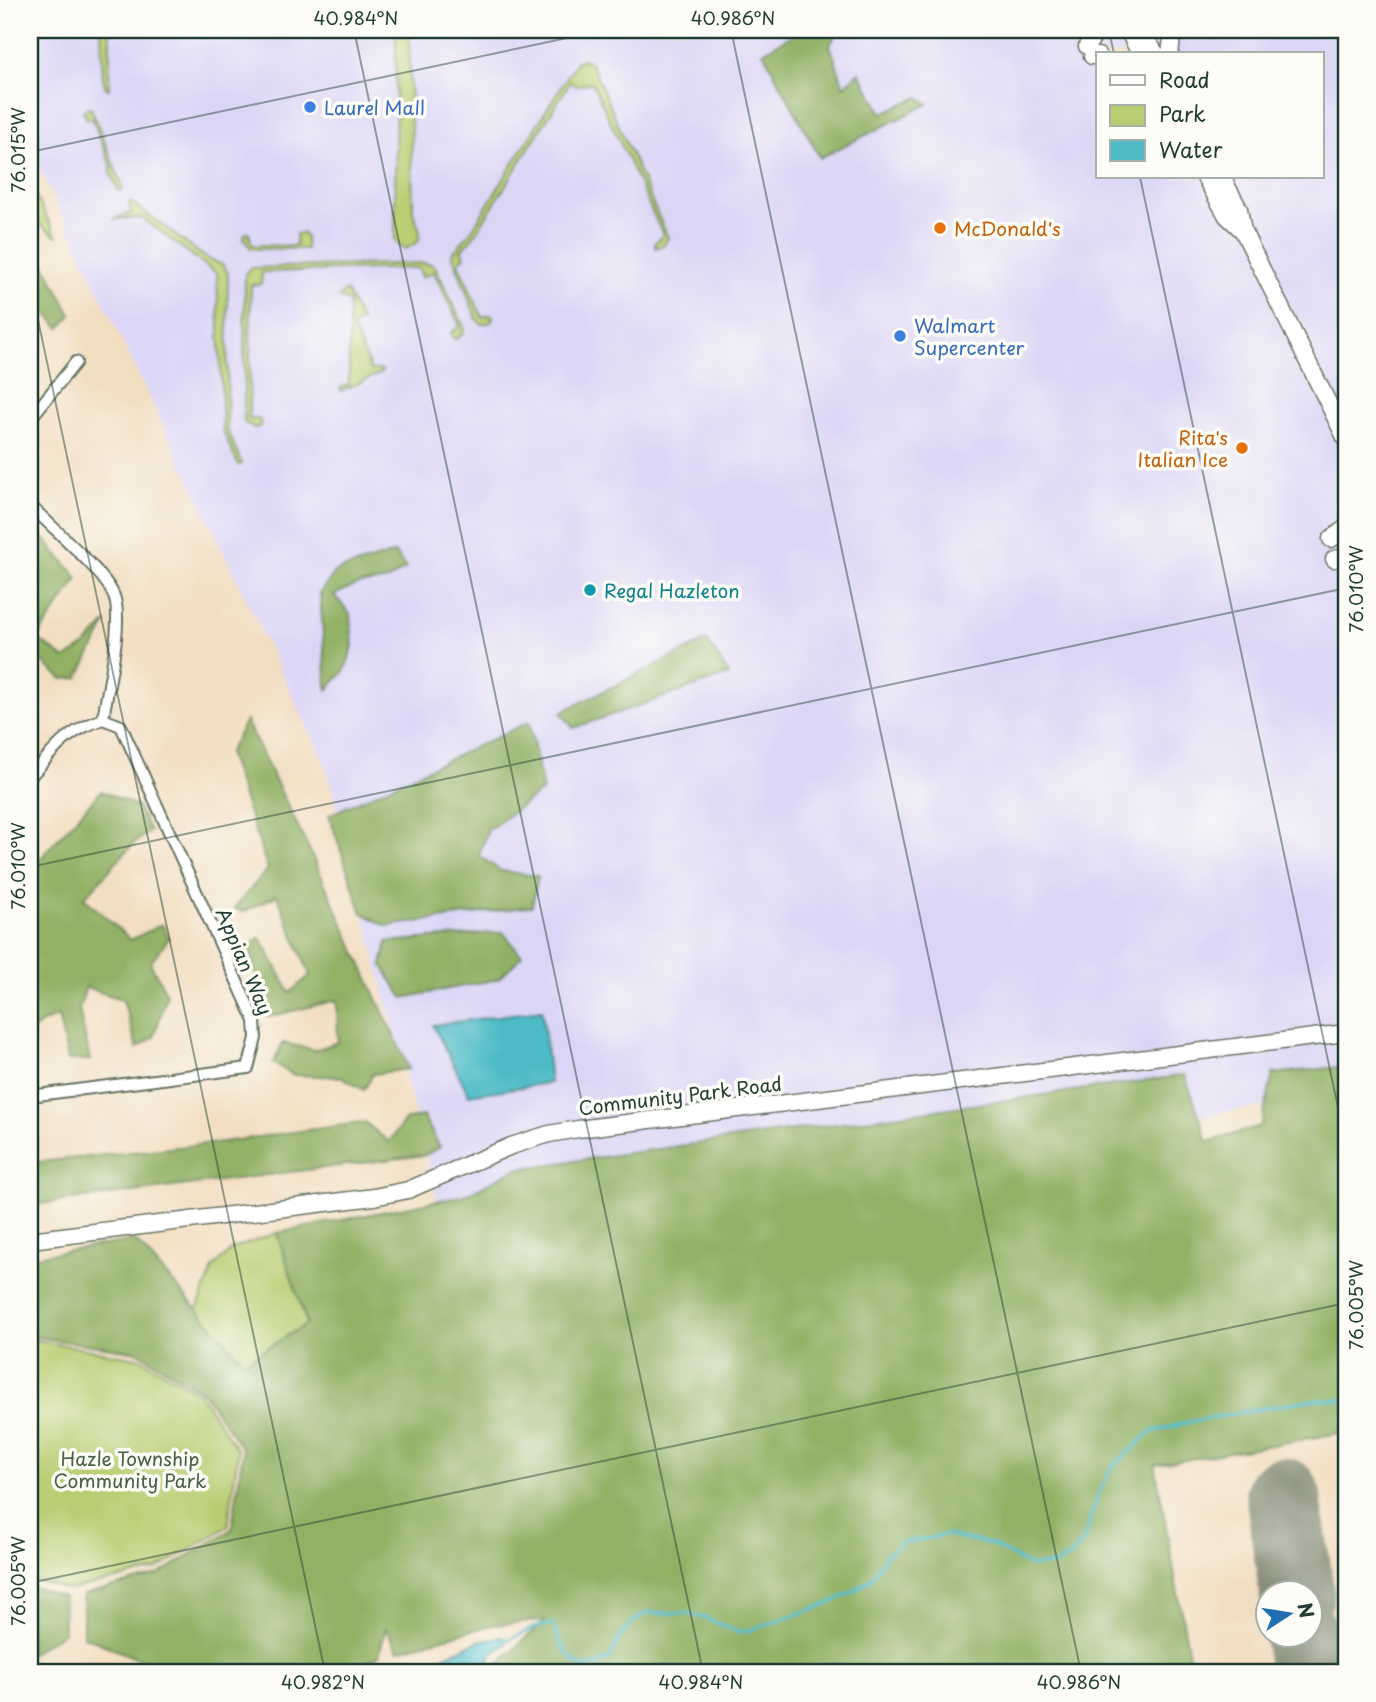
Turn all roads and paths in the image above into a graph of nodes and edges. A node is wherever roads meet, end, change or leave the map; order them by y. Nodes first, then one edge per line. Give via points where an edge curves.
1 (1097, 30) edge
2 (1178, 30) edge
3 (1139, 32) edge
4 (1140, 52) edge
5 (1154, 52) edge
6 (1170, 52) edge
7 (1092, 53) edge
8 (1206, 178) edge
9 (1223, 178) edge
10 (1243, 231) junction
11 (76, 362) dead end
12 (30, 419) edge
13 (1344, 435) edge
14 (1346, 449) edge
15 (30, 505) edge
16 (1346, 528) edge
17 (1331, 539) dead end
18 (103, 719) junction
19 (30, 777) edge
20 (1346, 1033) edge
21 (30, 1096) edge
22 (30, 1240) edge

1 - 7 street
2 - 6 street
3 - 4 street
3 - 5 street
8 - 10 street via 1227,216
9 - 10 street via 1239,209
10 - 13 street
11 - 12 street
13 - 14 street
15 - 18 street via 102,576 114,596 118,616
16 - 17 street
18 - 19 street via 65,738
18 - 21 street, Appian Way via 121,726 255,1021 257,1038 248,1068
20 - 22 street, Community Park Road via 578,1129 511,1146 408,1190 374,1197

